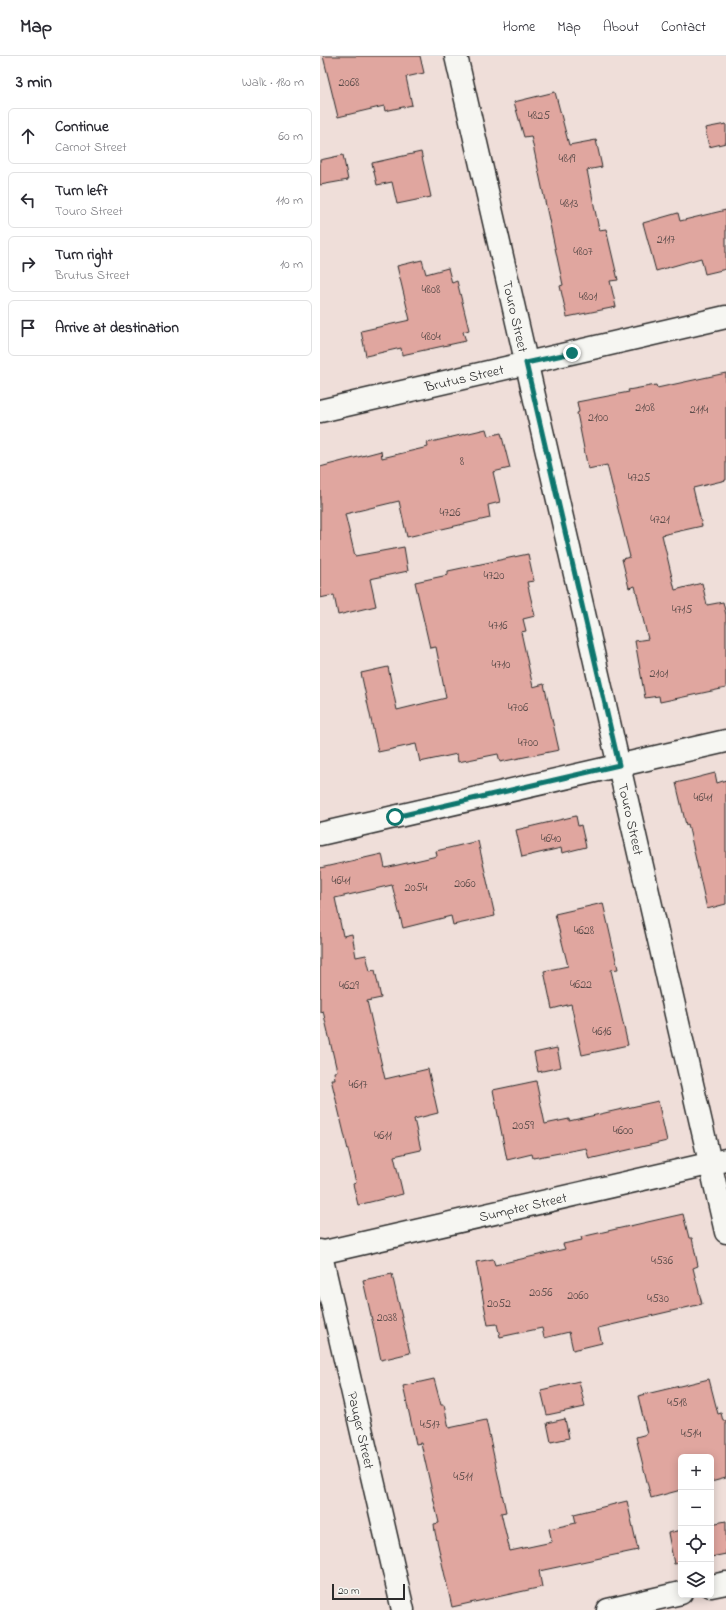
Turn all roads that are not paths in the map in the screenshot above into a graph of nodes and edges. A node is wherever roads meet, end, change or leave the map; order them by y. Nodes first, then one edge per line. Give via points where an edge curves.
1 (456, 56) edge
2 (726, 317) edge
3 (526, 363) junction
4 (320, 411) edge
5 (726, 741) edge
6 (619, 765) junction
7 (320, 834) edge
8 (718, 1162) edge
9 (726, 1232) edge
10 (320, 1253) edge
11 (726, 1583) edge
12 (714, 1585) edge
13 (678, 1594) edge
14 (403, 1610) edge
15 (608, 1610) edge

1 - 3 street, Touro Street
2 - 3 street, Brutus Street
3 - 4 street, Brutus Street
3 - 6 street, Touro Street
5 - 6 street
6 - 7 street
6 - 8 street, Touro Street
8 - 9 street, Touro Street
8 - 10 street, Sumpter Street
10 - 14 street, Pauger Street
11 - 12 street
13 - 15 street

